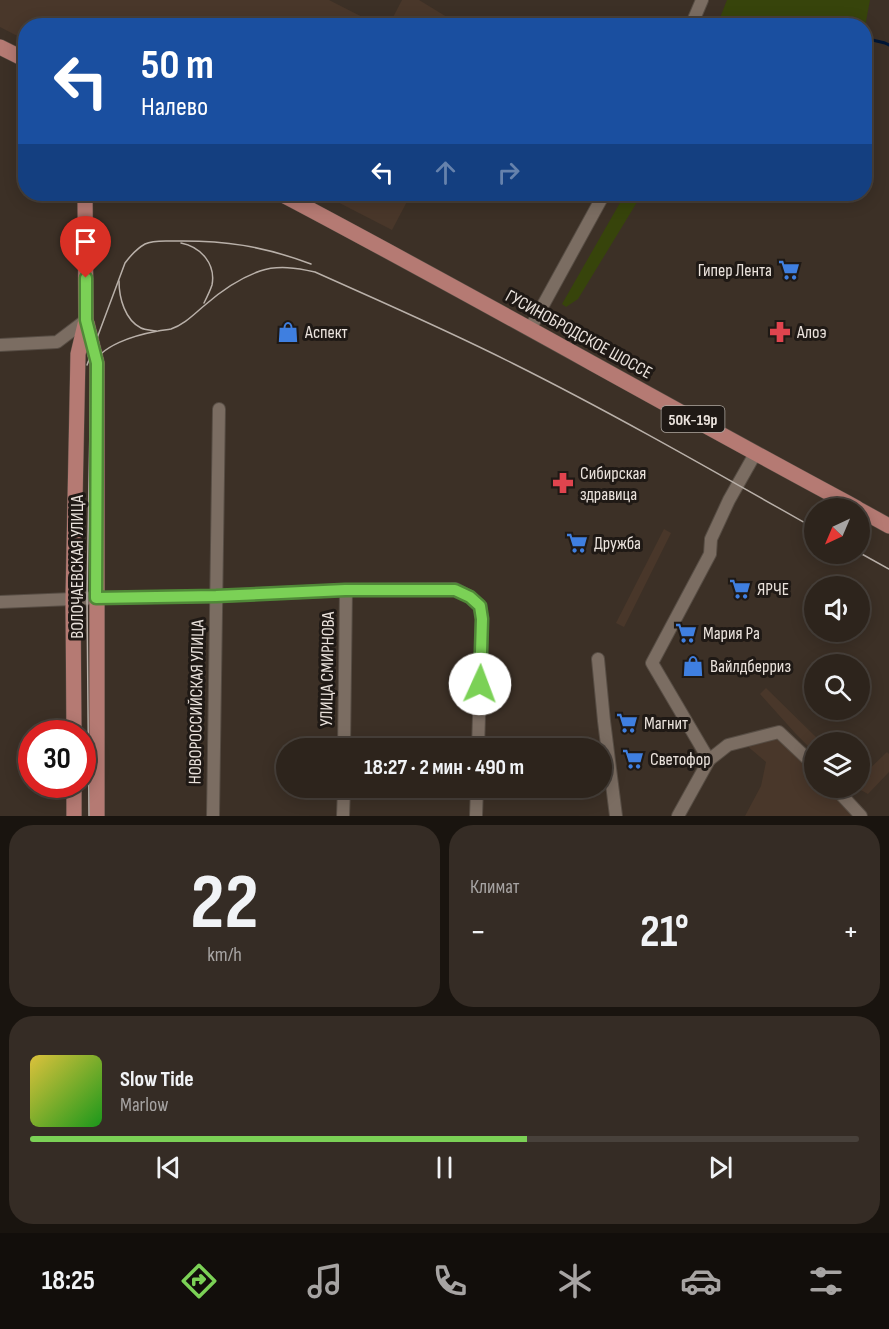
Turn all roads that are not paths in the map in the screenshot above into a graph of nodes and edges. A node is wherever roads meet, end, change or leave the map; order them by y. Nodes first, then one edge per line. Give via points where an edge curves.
1 (702, 0) edge
2 (694, 18) edge
3 (0, 47) edge
4 (18, 56) edge
5 (85, 201) edge
6 (294, 201) edge
7 (600, 201) edge
8 (86, 320) junction
9 (530, 329) junction
10 (0, 345) edge
11 (219, 409) dead end
12 (755, 454) junction
13 (837, 498) edge
14 (870, 516) edge
15 (889, 526) edge
16 (345, 590) junction
17 (216, 596) junction
18 (96, 598) junction
19 (73, 599) junction
20 (0, 602) edge
21 (598, 659) dead end
22 (74, 720) edge
23 (344, 738) edge
24 (478, 738) edge
25 (804, 756) edge
26 (709, 760) junction
27 (74, 798) edge
28 (344, 798) edge
29 (477, 798) edge
30 (844, 798) edge
31 (74, 816) edge
32 (97, 816) edge
33 (213, 816) edge
34 (343, 816) edge
35 (476, 816) edge
36 (616, 816) edge
37 (678, 816) edge
38 (861, 816) edge

1 - 2 street
3 - 4 main road
5 - 8 main road, ВОЛОЧАЕВСКАЯ УЛИЦА
6 - 9 main road, ГУСИНОБРОДСКОЕ ШОССЕ / 50К-19р
7 - 9 street
8 - 10 street via 57,342
8 - 18 main road, ВОЛОЧАЕВСКАЯ УЛИЦА via 97,363
8 - 19 main road, ВОЛОЧАЕВСКАЯ УЛИЦА via 78,354
9 - 12 main road, ГУСИНОБРОДСКОЕ ШОССЕ / 50К-19р
11 - 17 street, НОВОРОССИЙСКАЯ УЛИЦА
12 - 13 main road, ГУСИНОБРОДСКОЕ ШОССЕ / 50К-19р
12 - 26 street via 711,539 710,554 652,663
14 - 15 main road, ГУСИНОБРОДСКОЕ ШОССЕ / 50К-19р
16 - 17 street
16 - 23 street, УЛИЦА СМИРНОВА
16 - 24 street via 455,590 480,606
17 - 18 street
17 - 33 street, НОВОРОССИЙСКАЯ УЛИЦА
18 - 19 street
18 - 32 main road, ВОЛОЧАЕВСКАЯ УЛИЦА
19 - 20 street
19 - 22 main road, ВОЛОЧАЕВСКАЯ УЛИЦА
21 - 36 street
25 - 26 street via 779,732 728,745
26 - 37 street
27 - 31 main road
28 - 34 street
29 - 35 street
30 - 38 street

